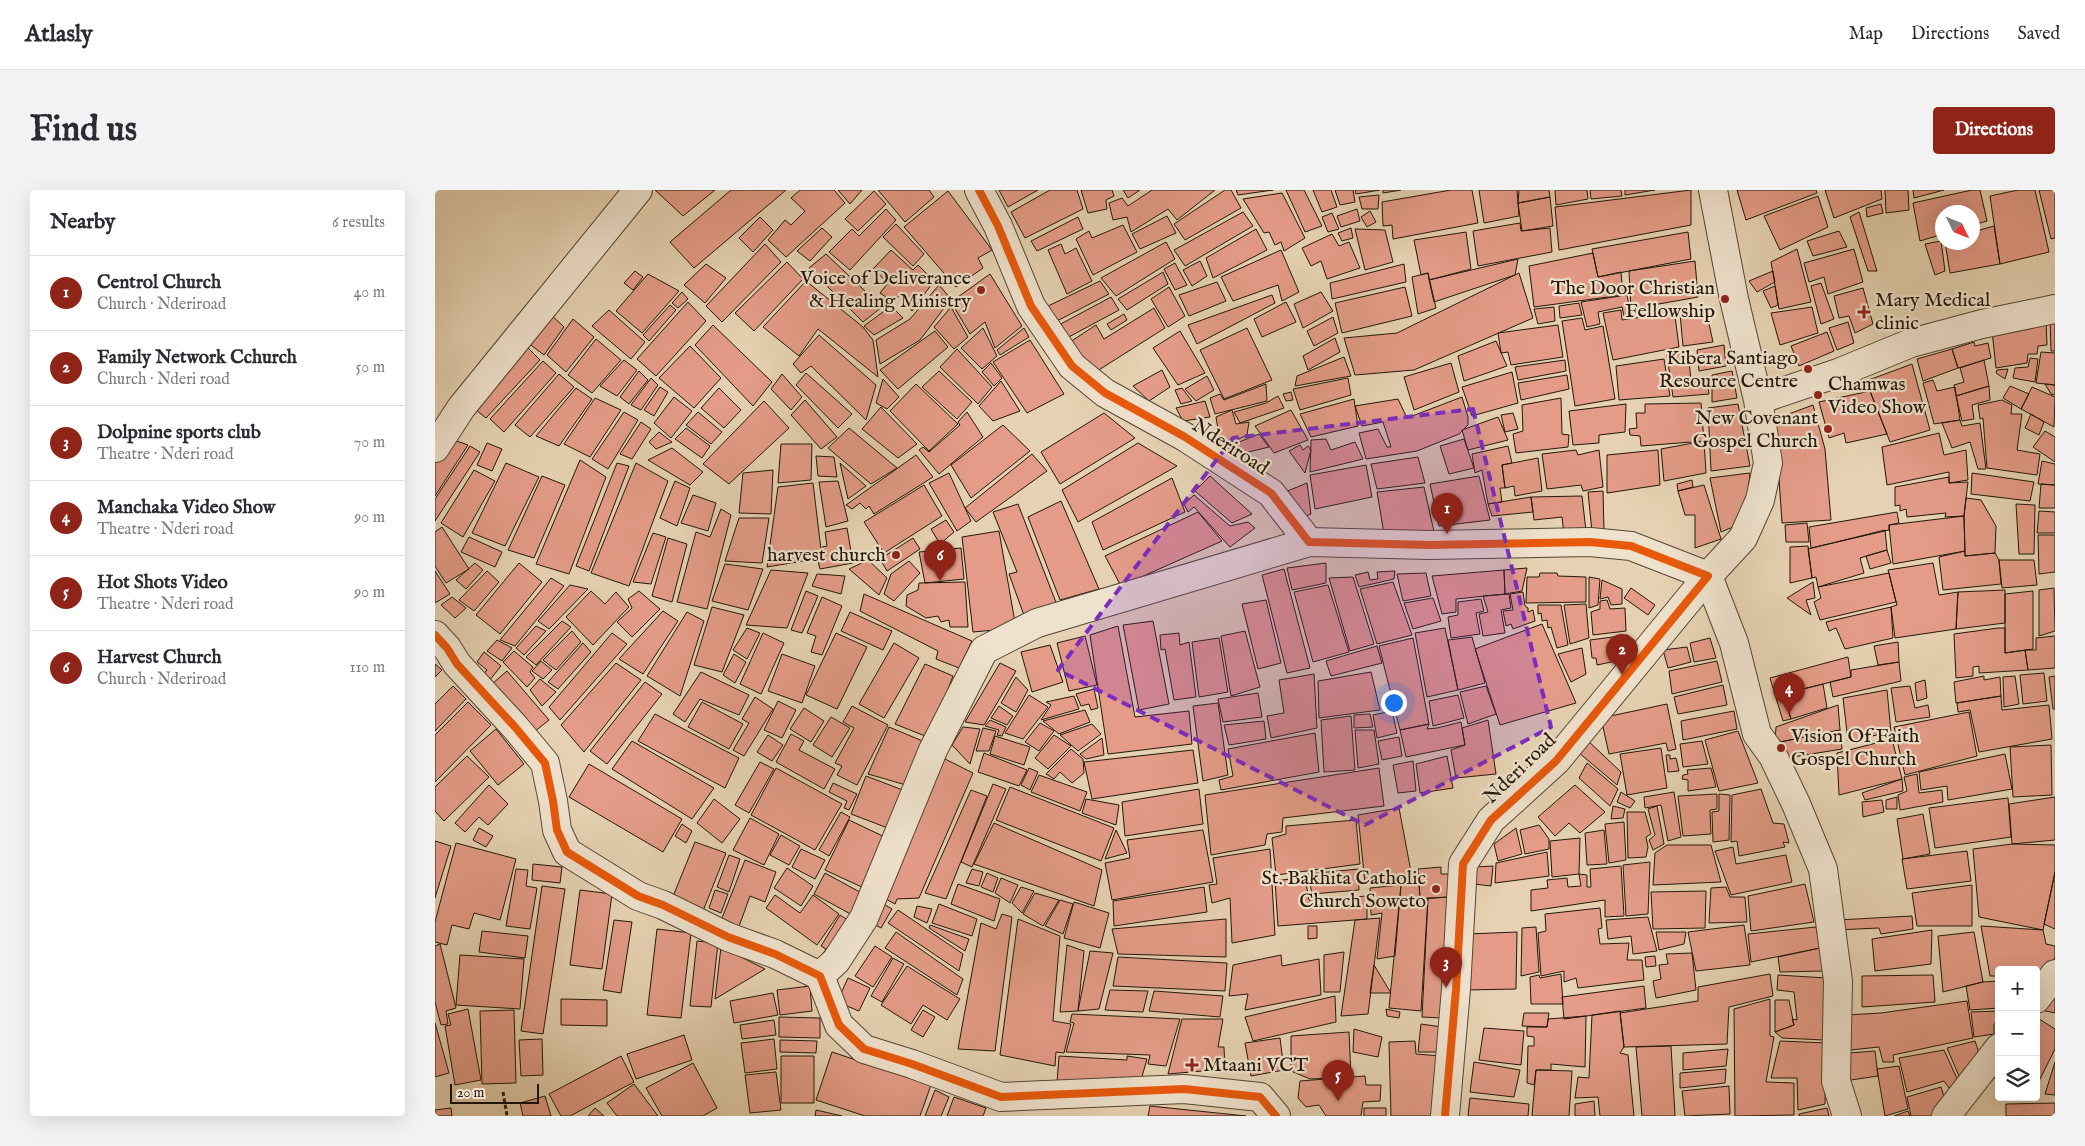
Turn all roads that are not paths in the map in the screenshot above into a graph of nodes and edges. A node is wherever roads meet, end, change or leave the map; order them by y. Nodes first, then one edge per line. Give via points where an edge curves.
1 (638, 190) edge
2 (979, 190) edge
3 (1713, 190) edge
4 (2055, 309) edge
5 (1758, 400) junction
6 (435, 448) edge
7 (1309, 542) junction
8 (1709, 576) junction
9 (435, 635) edge
10 (2055, 974) edge
11 (820, 976) junction
12 (2040, 994) edge
13 (1995, 1053) edge
14 (1276, 1116) edge
15 (1445, 1116) edge
16 (1847, 1116) edge
17 (1946, 1116) edge

1 - 6 street via 461,408
2 - 7 street, Nderiroad via 998,226 1031,306 1072,366 1105,393 1185,437 1271,493
3 - 5 street, Nderi road
4 - 5 street via 1911,343 1838,373
5 - 8 street, Nderi road via 1768,463 1760,500 1743,538
7 - 8 street via 1429,545 1573,542 1631,546
7 - 11 street via 1037,623 984,650 933,750 864,918 836,961
8 - 15 street, Nderi road via 1555,761 1491,820 1463,864
8 - 16 street via 1734,643 1757,734 1773,756 1823,869 1838,981 1836,1081
9 - 11 street via 545,763 557,830 567,852 639,896
10 - 12 street
11 - 14 street via 839,1025 864,1049 1001,1097 1184,1089 1260,1096
13 - 17 street

